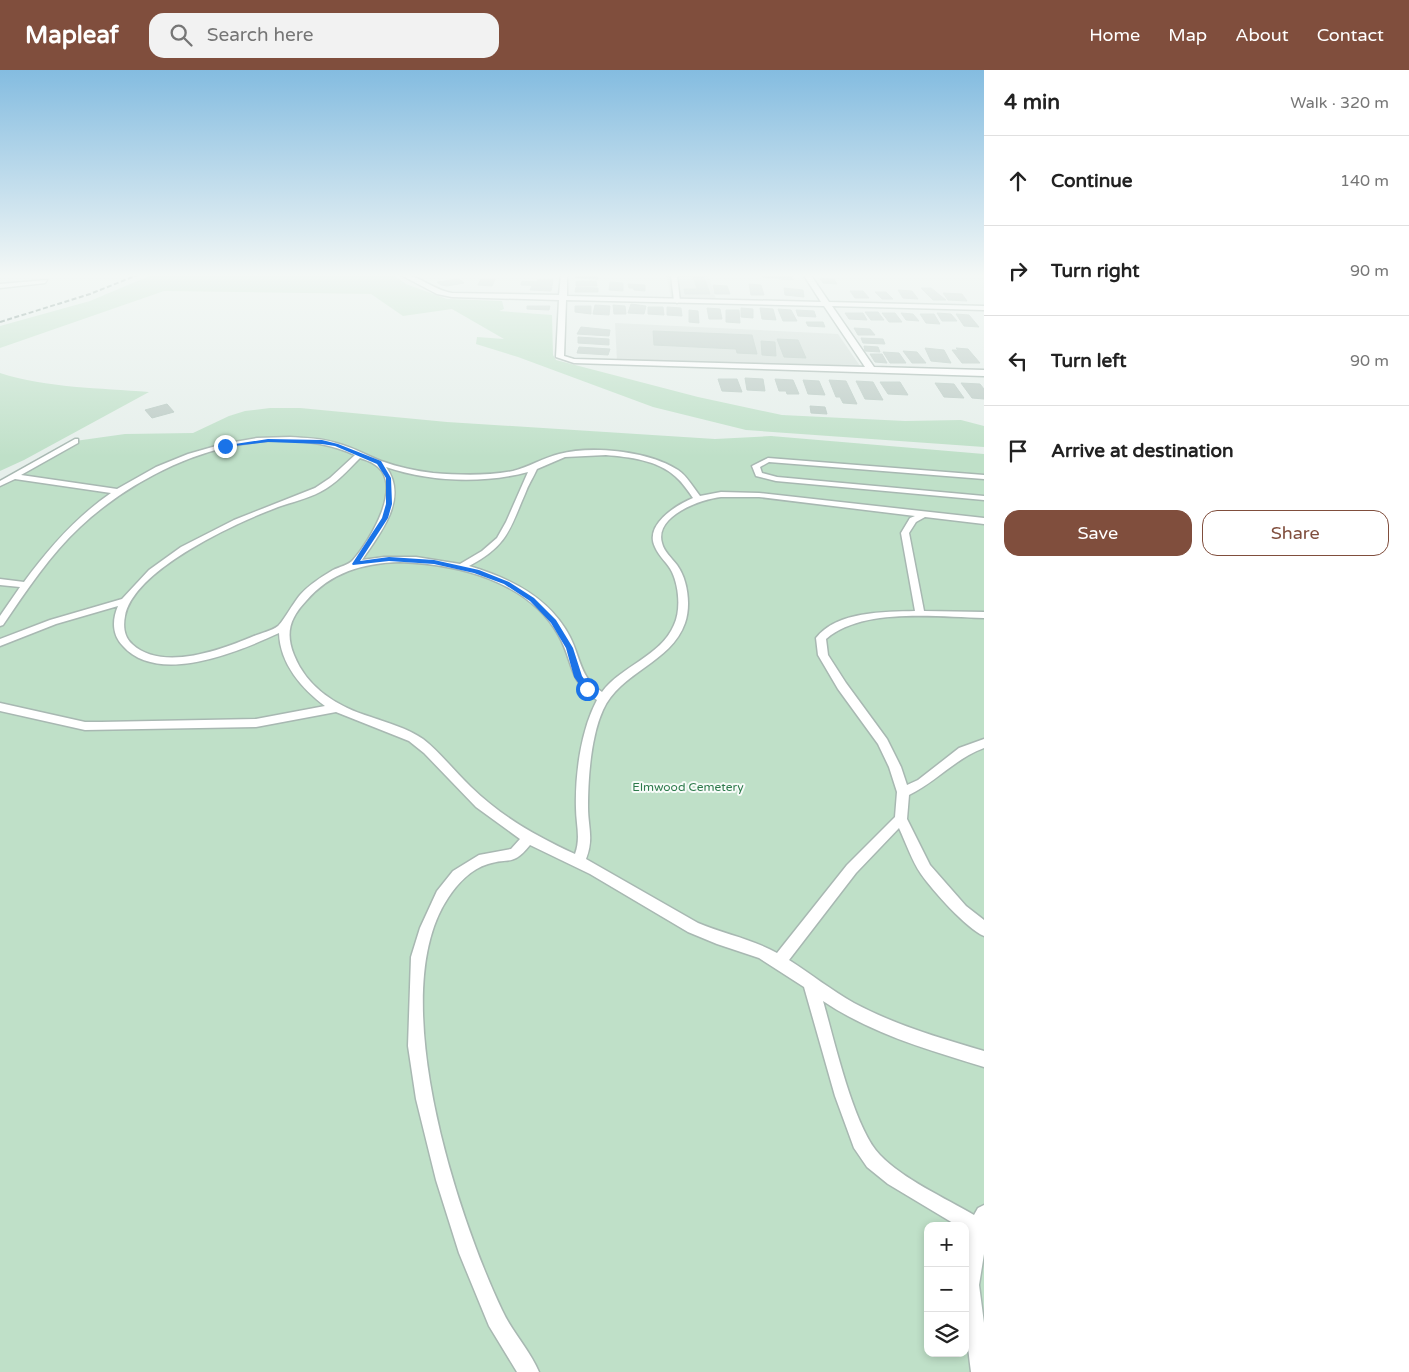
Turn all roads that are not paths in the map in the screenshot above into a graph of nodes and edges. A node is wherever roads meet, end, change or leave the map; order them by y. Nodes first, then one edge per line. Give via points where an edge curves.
1 (561, 335) edge
2 (847, 335) edge
3 (870, 369) junction
4 (984, 373) edge
5 (75, 441) dead end
6 (360, 454) junction
7 (379, 462) junction
8 (533, 468) junction
9 (13, 476) junction
10 (984, 477) edge
11 (0, 484) edge
12 (118, 492) junction
13 (698, 498) junction
14 (984, 498) edge
15 (924, 514) junction
16 (984, 521) edge
17 (355, 564) junction
18 (461, 567) junction
19 (0, 582) edge
20 (26, 585) junction
21 (123, 602) junction
22 (920, 613) junction
23 (984, 615) edge
24 (0, 622) edge
25 (284, 627) junction
26 (0, 643) edge
27 (603, 698) junction
28 (0, 707) edge
29 (336, 708) junction
30 (984, 743) edge
31 (903, 792) junction
32 (901, 819) junction
33 (528, 838) junction
34 (579, 862) junction
35 (984, 929) edge
36 (779, 962) junction
37 (811, 985) junction
38 (984, 1059) edge
39 (982, 1220) edge
40 (529, 1372) edge
41 (981, 1372) edge

1 - 3 street via 560,357 574,361
2 - 3 street
3 - 4 street
5 - 9 lane
6 - 7 lane
6 - 12 lane via 322,442 248,442 187,456 147,474
6 - 21 lane via 324,487 209,534 172,557 147,576
7 - 8 lane via 417,473 454,477 495,475
7 - 17 lane via 388,478 389,504 385,518
8 - 13 lane via 564,455 581,453 633,457 674,471
8 - 18 lane via 514,518 499,542 483,556
9 - 11 lane
9 - 12 lane
10 - 14 lane via 774,460 756,466 758,474 776,479
12 - 20 lane via 77,526
13 - 15 lane via 759,495
13 - 27 lane via 678,508 661,525 658,534 660,550 678,574 684,606 678,628 669,641 618,681
15 - 16 lane
15 - 22 lane via 913,520 905,533
17 - 18 lane via 406,559
17 - 25 lane via 313,586
18 - 27 lane via 493,577 532,599 554,621 563,636 578,677 587,689
19 - 20 lane
20 - 24 lane
21 - 25 lane via 118,625 123,643 138,654 155,660 177,661 214,655
21 - 26 lane via 54,622
22 - 23 lane
22 - 31 lane via 848,623 831,629 821,638 823,656 883,742
25 - 29 lane via 285,643 297,672 306,684
27 - 34 lane via 587,738 582,798 585,841
28 - 29 lane via 85,726 256,723
29 - 33 lane via 393,728 415,740 489,811
30 - 31 lane via 963,751 922,783
31 - 32 lane
32 - 35 lane via 925,869 961,910
32 - 36 lane via 839,883
33 - 34 lane
33 - 40 lane via 514,854 484,859 458,875 442,895 418,957 416,1046 422,1090 468,1253 496,1319
34 - 36 lane via 673,918
36 - 37 lane
37 - 38 lane via 850,1010 882,1025
37 - 39 lane via 843,1096 860,1142 873,1160 894,1178
39 - 41 lane via 969,1285

